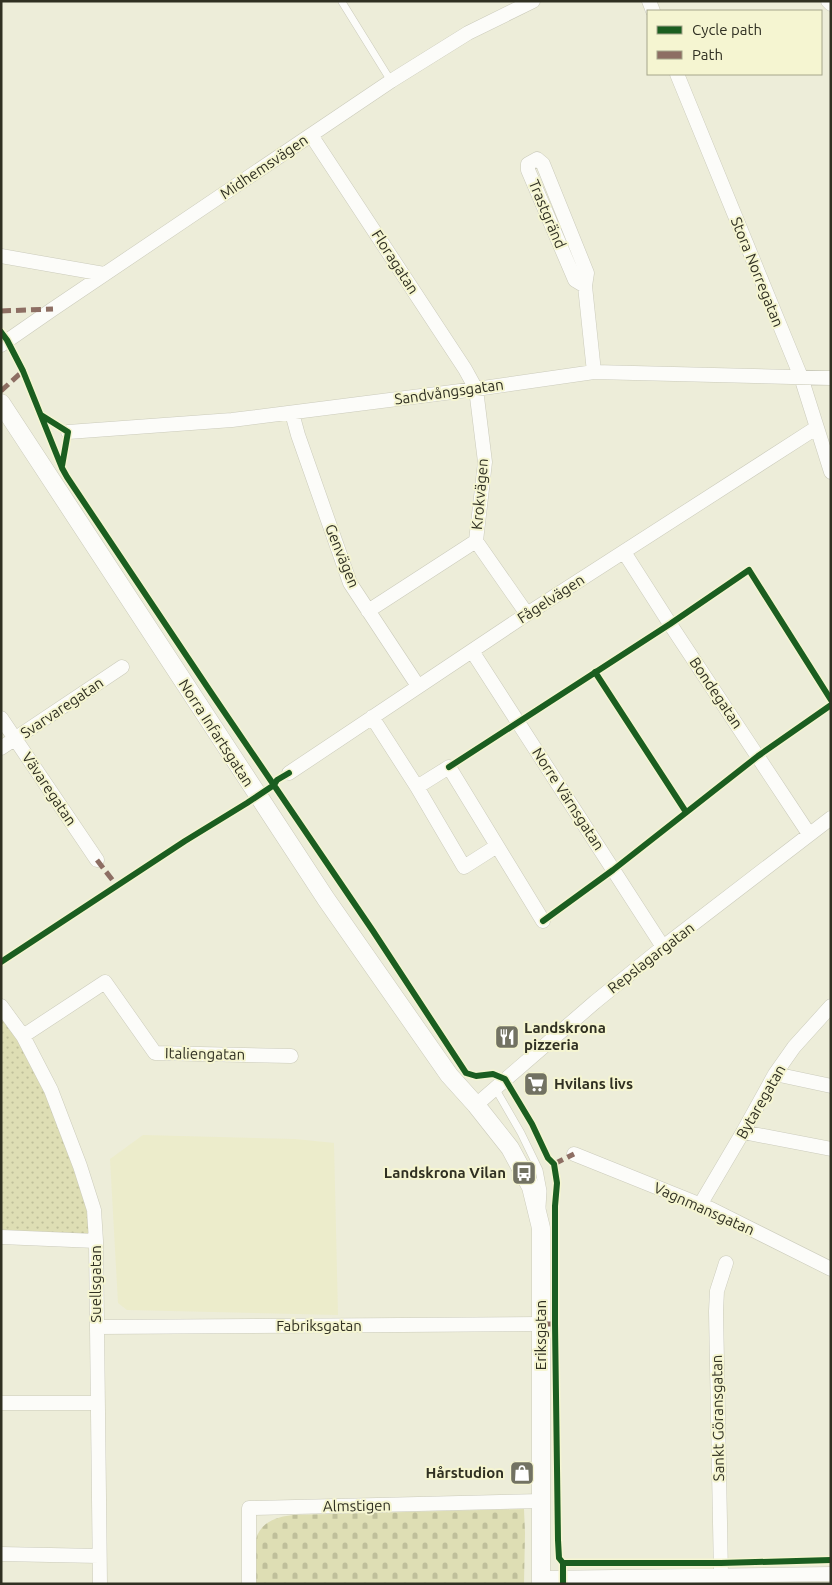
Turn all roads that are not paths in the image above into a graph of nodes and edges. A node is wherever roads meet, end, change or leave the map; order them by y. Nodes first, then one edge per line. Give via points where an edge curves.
1 (343, 1) edge
2 (533, 1) edge
3 (828, 1) edge
4 (831, 4) edge
5 (677, 75) edge
6 (391, 82) junction
7 (311, 135) junction
8 (1, 256) edge
9 (104, 274) junction
10 (585, 286) junction
11 (1, 345) edge
12 (594, 372) junction
13 (801, 377) junction
14 (831, 378) edge
15 (476, 389) junction
16 (1, 403) edge
17 (292, 413) junction
18 (816, 428) junction
19 (68, 432) dead end
20 (831, 472) edge
21 (476, 541) junction
22 (624, 552) junction
23 (368, 611) junction
24 (527, 614) junction
25 (472, 651) junction
26 (122, 667) dead end
27 (418, 686) junction
28 (372, 717) junction
29 (1, 718) edge
30 (15, 739) junction
31 (1, 748) edge
32 (288, 773) dead end
33 (417, 788) junction
34 (831, 818) edge
35 (809, 834) junction
36 (497, 846) junction
37 (97, 860) dead end
38 (543, 921) dead end
39 (663, 948) junction
40 (1, 1006) edge
41 (831, 1006) edge
42 (23, 1036) junction
43 (290, 1056) dead end
44 (775, 1074) junction
45 (831, 1086) edge
46 (495, 1088) junction
47 (476, 1105) junction
48 (743, 1132) junction
49 (831, 1149) edge
50 (574, 1154) dead end
51 (700, 1205) junction
52 (541, 1228) junction
53 (1, 1237) edge
54 (96, 1241) junction
55 (726, 1263) dead end
56 (831, 1270) edge
57 (541, 1324) junction
58 (96, 1327) junction
59 (1, 1403) edge
60 (97, 1403) junction
61 (542, 1501) junction
62 (1, 1554) edge
63 (99, 1556) junction
64 (831, 1574) edge
65 (721, 1575) junction
66 (541, 1581) edge
67 (100, 1584) edge
68 (249, 1584) edge

1 - 6 lane
2 - 6 street, Midhemsvägen via 468,33
3 - 4 street
5 - 13 street, Stora Norregatan
6 - 7 street, Midhemsvägen
7 - 9 street, Midhemsvägen
7 - 15 street, Floragatan via 466,369
8 - 9 street
9 - 11 street, Midhemsvägen
10 - 10 street, Trastgränd via 587,273 543,164 537,159 532,161 528,170 575,280
10 - 12 street
12 - 13 street, Sandvångsgatan
12 - 15 street, Sandvångsgatan
13 - 14 street, Sandvångsgatan
13 - 18 street, Stora Norregatan
15 - 17 street, Sandvångsgatan
15 - 21 street, Krokvägen via 485,462
16 - 47 street, Norra Infartsgatan via 326,898 449,1075
17 - 19 street, Sandvångsgatan
17 - 23 street, Genvägen via 350,583
18 - 20 street, Stora Norregatan
18 - 22 street, Fågelvägen
21 - 23 street
21 - 24 street, Krokvägen
22 - 24 street, Fågelvägen
22 - 35 street, Bondegatan
23 - 27 street, Genvägen
24 - 25 street, Fågelvägen
25 - 27 street, Fågelvägen
25 - 39 street, Norre Värnsgatan
26 - 30 street, Svarvaregatan
27 - 28 street, Fågelvägen
28 - 32 street, Fågelvägen
28 - 33 street
29 - 30 street, Vävaregatan
30 - 31 street, Svarvaregatan
30 - 37 street, Vävaregatan
33 - 36 street via 449,767
33 - 36 street via 464,867
34 - 35 street, Repslagargatan
35 - 39 street, Repslagargatan
36 - 38 street
39 - 46 street, Repslagargatan
40 - 42 street, Suellsgatan
41 - 44 street, Bytaregatan
42 - 43 street, Italiengatan via 105,982 155,1053
42 - 54 street, Suellsgatan via 51,1090 80,1166 94,1210
44 - 45 street
44 - 48 street, Bytaregatan
46 - 47 street, Repslagargatan
46 - 52 lane via 540,1170 543,1191
47 - 52 street, Eriksgatan via 510,1148 524,1173 531,1187
48 - 49 street
48 - 51 street, Bytaregatan
50 - 51 street, Vagnmansgatan
51 - 56 street, Vagnmansgatan
52 - 57 street, Eriksgatan
53 - 54 street
54 - 58 street, Suellsgatan
55 - 65 street, Sankt Göransgatan via 717,1291 716,1311
57 - 58 street, Fabriksgatan
57 - 61 street, Eriksgatan
58 - 60 street, Suellsgatan
59 - 60 street
60 - 63 street, Suellsgatan
61 - 66 street, Eriksgatan
61 - 68 street, Almstigen via 249,1508
62 - 63 street
63 - 67 street, Suellsgatan
64 - 65 street
65 - 66 street

